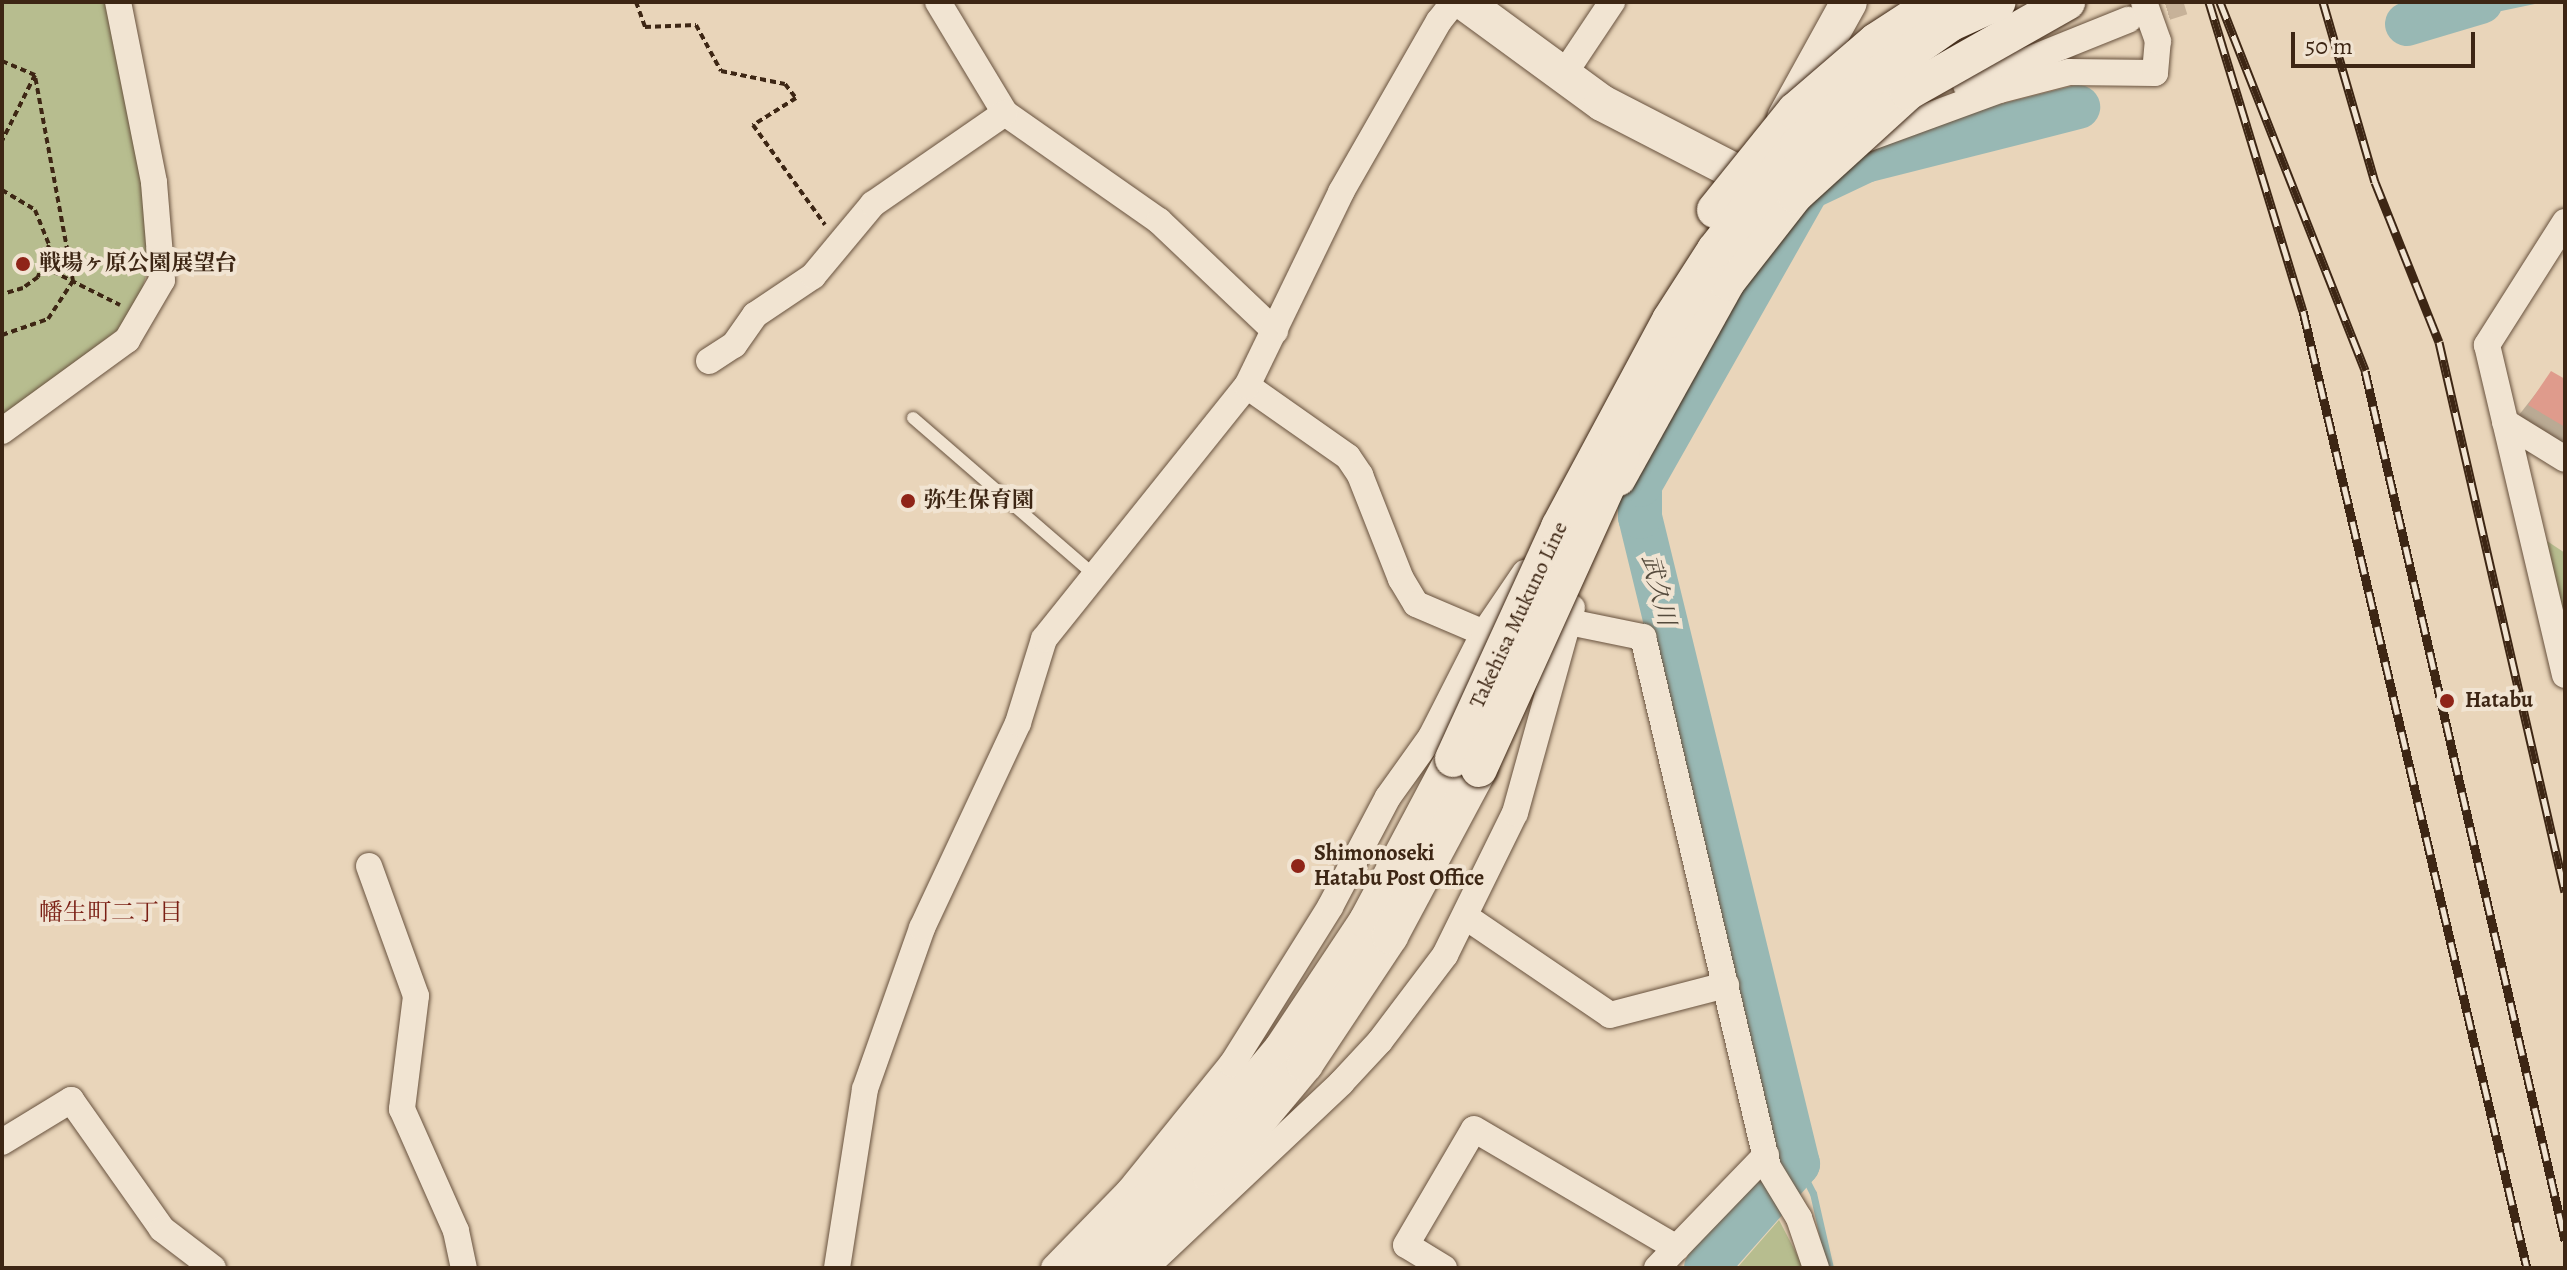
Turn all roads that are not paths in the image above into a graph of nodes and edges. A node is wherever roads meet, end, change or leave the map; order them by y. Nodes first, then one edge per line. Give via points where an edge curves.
1 (118, 2) edge
2 (938, 2) edge
3 (1464, 2) edge
4 (1612, 2) edge
5 (1849, 2) edge
6 (1936, 2) edge
7 (1998, 2) edge
8 (2008, 2) edge
9 (2067, 2) edge
10 (2136, 11) edge
11 (1564, 74) junction
12 (1005, 113) junction
13 (1751, 180) junction
14 (2565, 222) edge
15 (2558, 249) edge
16 (1275, 331) junction
17 (709, 361) dead end
18 (1645, 380) junction
19 (1247, 386) junction
20 (913, 418) dead end
21 (2505, 422) junction
22 (2, 431) edge
23 (2565, 459) edge
24 (1573, 532) junction
25 (1094, 575) junction
26 (1569, 622) junction
27 (1484, 633) junction
28 (2565, 675) edge
29 (1466, 764) junction
30 (369, 866) dead end
31 (1466, 917) junction
32 (1726, 985) junction
33 (2, 1142) edge
34 (1767, 1161) junction
35 (1677, 1248) junction
36 (213, 1268) edge
37 (464, 1268) edge
38 (837, 1268) edge
39 (1054, 1268) edge
40 (1076, 1268) edge
41 (1121, 1268) edge
42 (1145, 1268) edge
43 (1444, 1268) edge
44 (1657, 1268) edge
45 (1816, 1268) edge

1 - 22 street via 160,219 162,280 127,340
2 - 12 street
3 - 11 main road
3 - 16 street via 1439,21 1341,192
4 - 11 street
5 - 13 main road
6 - 24 main road, bridge via 1844,66 1744,170 1664,295
7 - 24 main road, Takehisa Mukuno Line, bridge via 1951,23 1874,77 1798,145 1749,203 1670,320
8 - 24 main road, Takehisa Mukuno Line, bridge via 1885,89 1810,154 1684,325
9 - 24 main road, bridge via 1908,92 1795,195 1696,332
10 - 13 street via 1842,134
10 - 13 street via 2158,41 2155,73 2069,72 2000,90
11 - 13 main road via 1624,116
12 - 16 street via 1159,221
12 - 17 street via 895,187 837,242 813,276 755,315 734,345
13 - 18 main road
14 - 15 street
15 - 21 street via 2487,345
16 - 19 street
18 - 26 street via 1613,462
18 - 27 street via 1601,459
19 - 25 street
19 - 27 street via 1348,457 1416,604
20 - 25 lane
21 - 23 street
21 - 28 street
24 - 29 main road, Takehisa Mukuno Line, bridge
25 - 38 street via 1044,639 1018,723 990,775 901,983 865,1089
26 - 27 street
26 - 31 street via 1520,798
26 - 32 street via 1643,637
27 - 39 street via 1431,737 1388,797 1330,907 1232,1064 1129,1191
29 - 40 main road, Takehisa Mukuno Line via 1282,1049 1189,1160
29 - 41 main road, Takehisa Mukuno Line via 1390,936 1305,1064 1211,1177
30 - 37 street via 416,996 402,1109 456,1231
31 - 32 street via 1610,1015
31 - 42 street via 1380,1041 1294,1131
32 - 34 street
33 - 36 street via 71,1100 162,1229
34 - 35 street
34 - 45 street
35 - 43 street via 1474,1129 1406,1245
35 - 44 street

